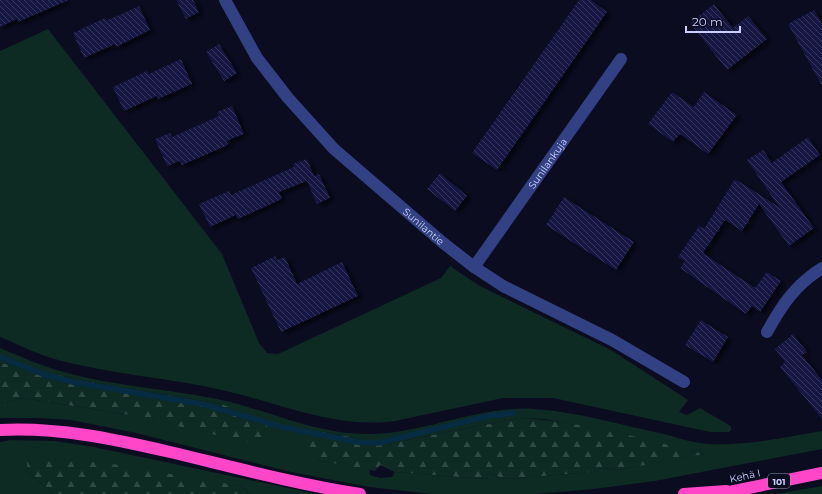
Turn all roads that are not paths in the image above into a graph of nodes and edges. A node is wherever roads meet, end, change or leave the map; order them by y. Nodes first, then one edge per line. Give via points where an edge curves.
1 (225, 0) edge
2 (621, 59) dead end
3 (474, 267) junction
4 (822, 268) edge
5 (767, 332) dead end
6 (684, 382) dead end
7 (0, 430) edge
8 (822, 472) edge
9 (736, 490) junction
10 (360, 494) edge
11 (684, 494) edge
12 (719, 494) edge

1 - 3 street, Sunilantie via 257,58 288,98 331,145
2 - 3 street, Sunilankuja
3 - 6 street, Sunilantie via 503,286 612,340
4 - 5 street via 790,295
7 - 10 highway via 41,429 73,433
8 - 9 highway, Kehä I / 101
9 - 11 highway
9 - 12 highway, Kehä I / 101

